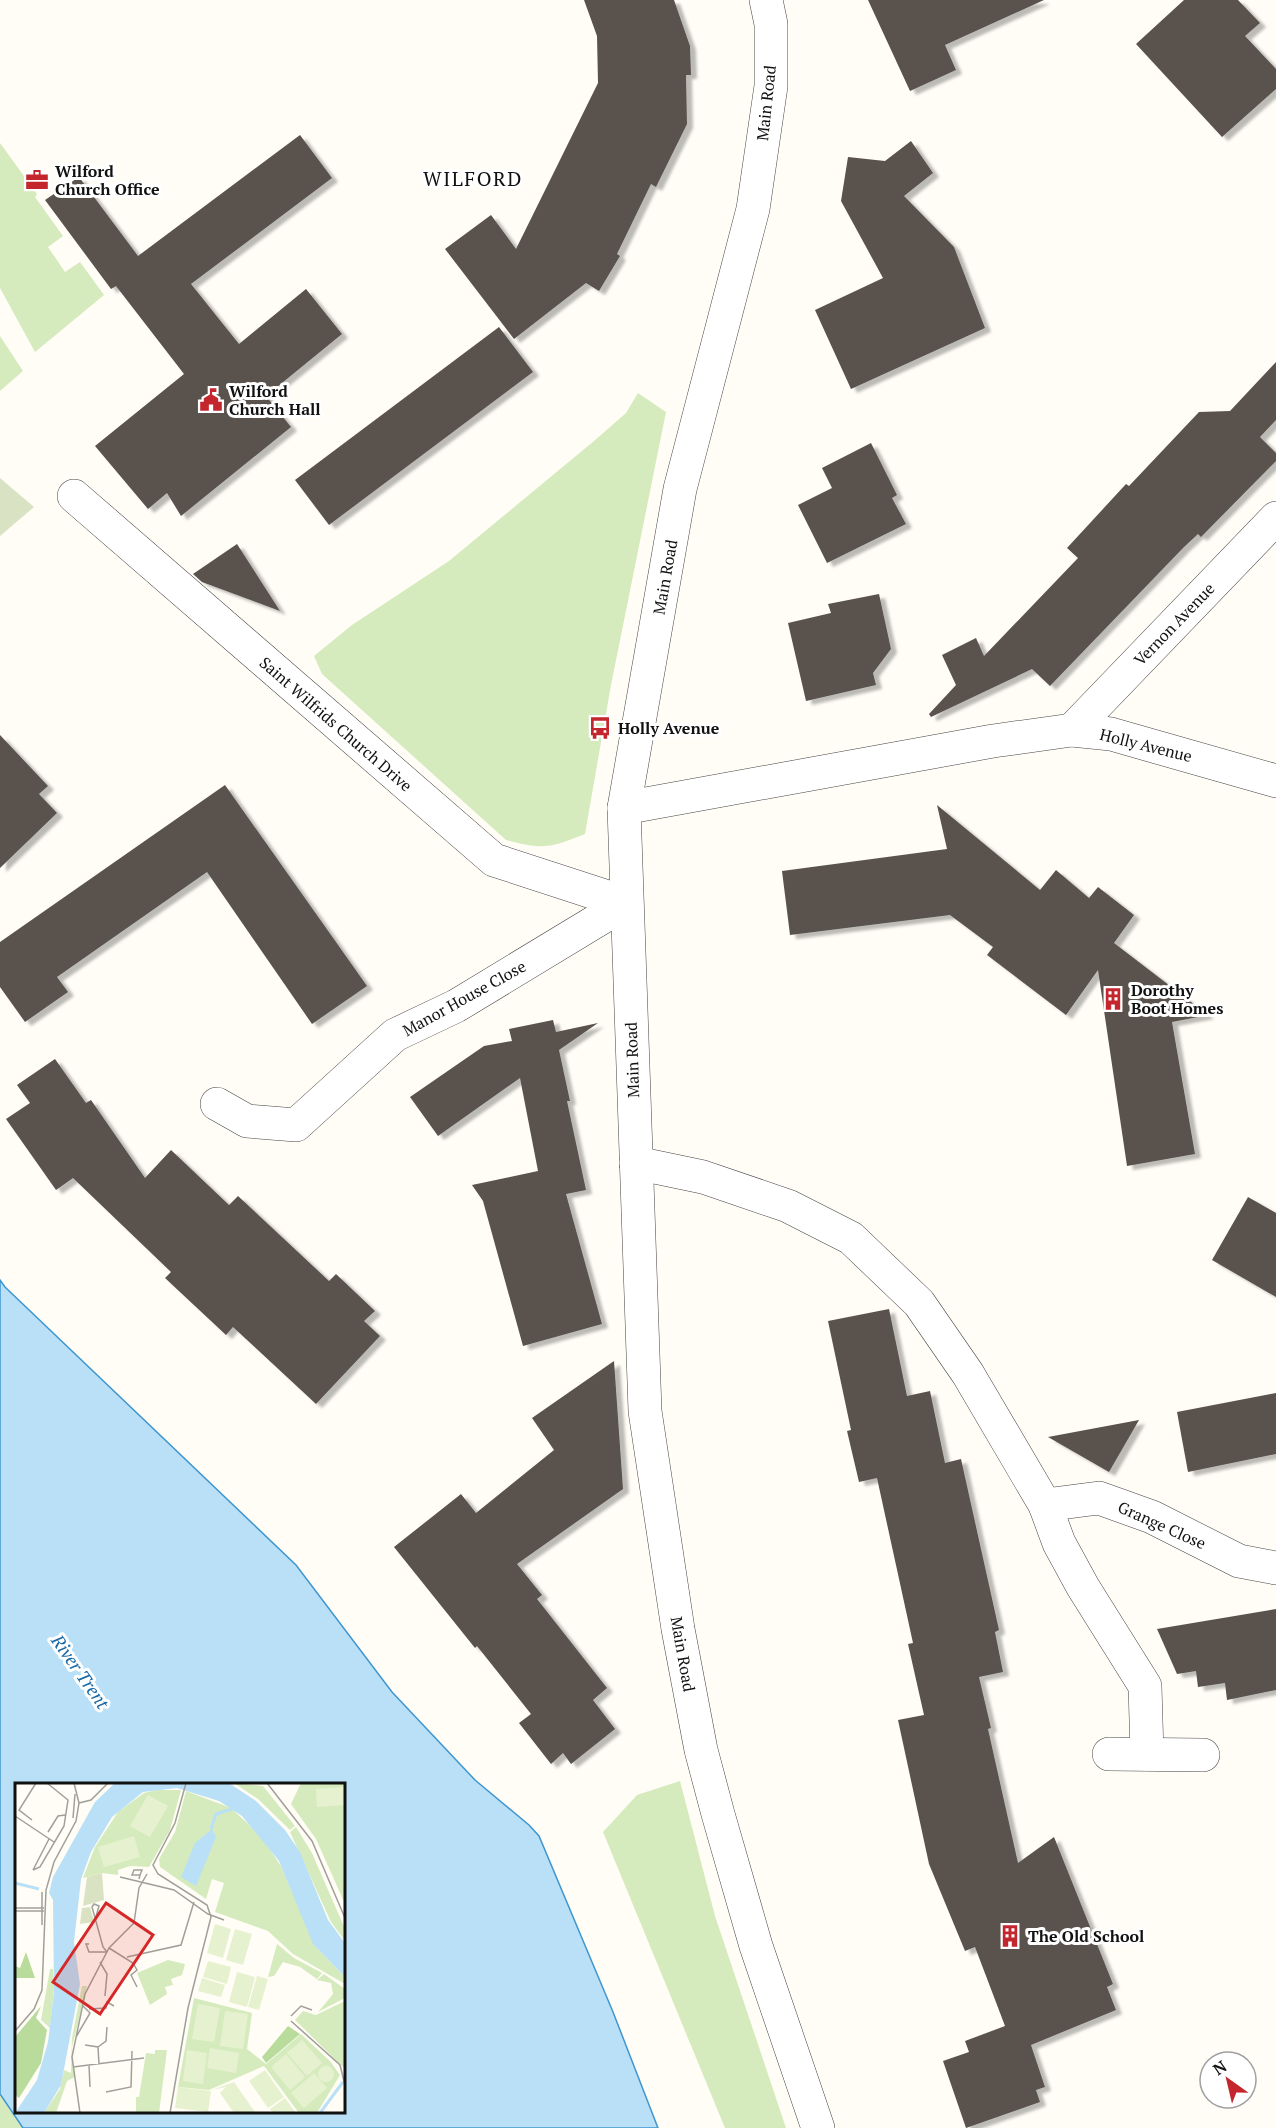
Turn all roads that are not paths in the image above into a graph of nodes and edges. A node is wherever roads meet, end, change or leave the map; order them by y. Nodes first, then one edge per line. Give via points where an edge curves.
1 (766, 0) edge
2 (74, 496) dead end
3 (1276, 518) edge
4 (1072, 730) junction
5 (1276, 781) edge
6 (624, 808) junction
7 (626, 903) junction
8 (217, 1104) dead end
9 (636, 1163) junction
10 (1045, 1505) junction
11 (1276, 1568) edge
12 (1109, 1754) dead end
13 (1147, 1754) junction
14 (1203, 1755) dead end
15 (818, 2128) edge

1 - 6 street, Main Road via 771,24 771,86 753,209 680,489
2 - 7 street, Saint Wilfrids Church Drive via 494,860
3 - 4 street, Vernon Avenue
4 - 5 street, Holly Avenue via 1111,734
4 - 6 street, Holly Avenue
6 - 7 street, Main Road
7 - 8 street, Manor House Close via 465,1001 395,1035 296,1125 247,1121
7 - 9 street, Main Road
9 - 10 street via 704,1177 788,1206 851,1238 920,1303 969,1374
9 - 15 street, Main Road via 645,1411 678,1629 701,1750 718,1814 756,1946
10 - 11 street, Grange Close via 1099,1497 1152,1517 1239,1561
10 - 13 street via 1059,1543 1145,1686
12 - 13 street
13 - 14 street

